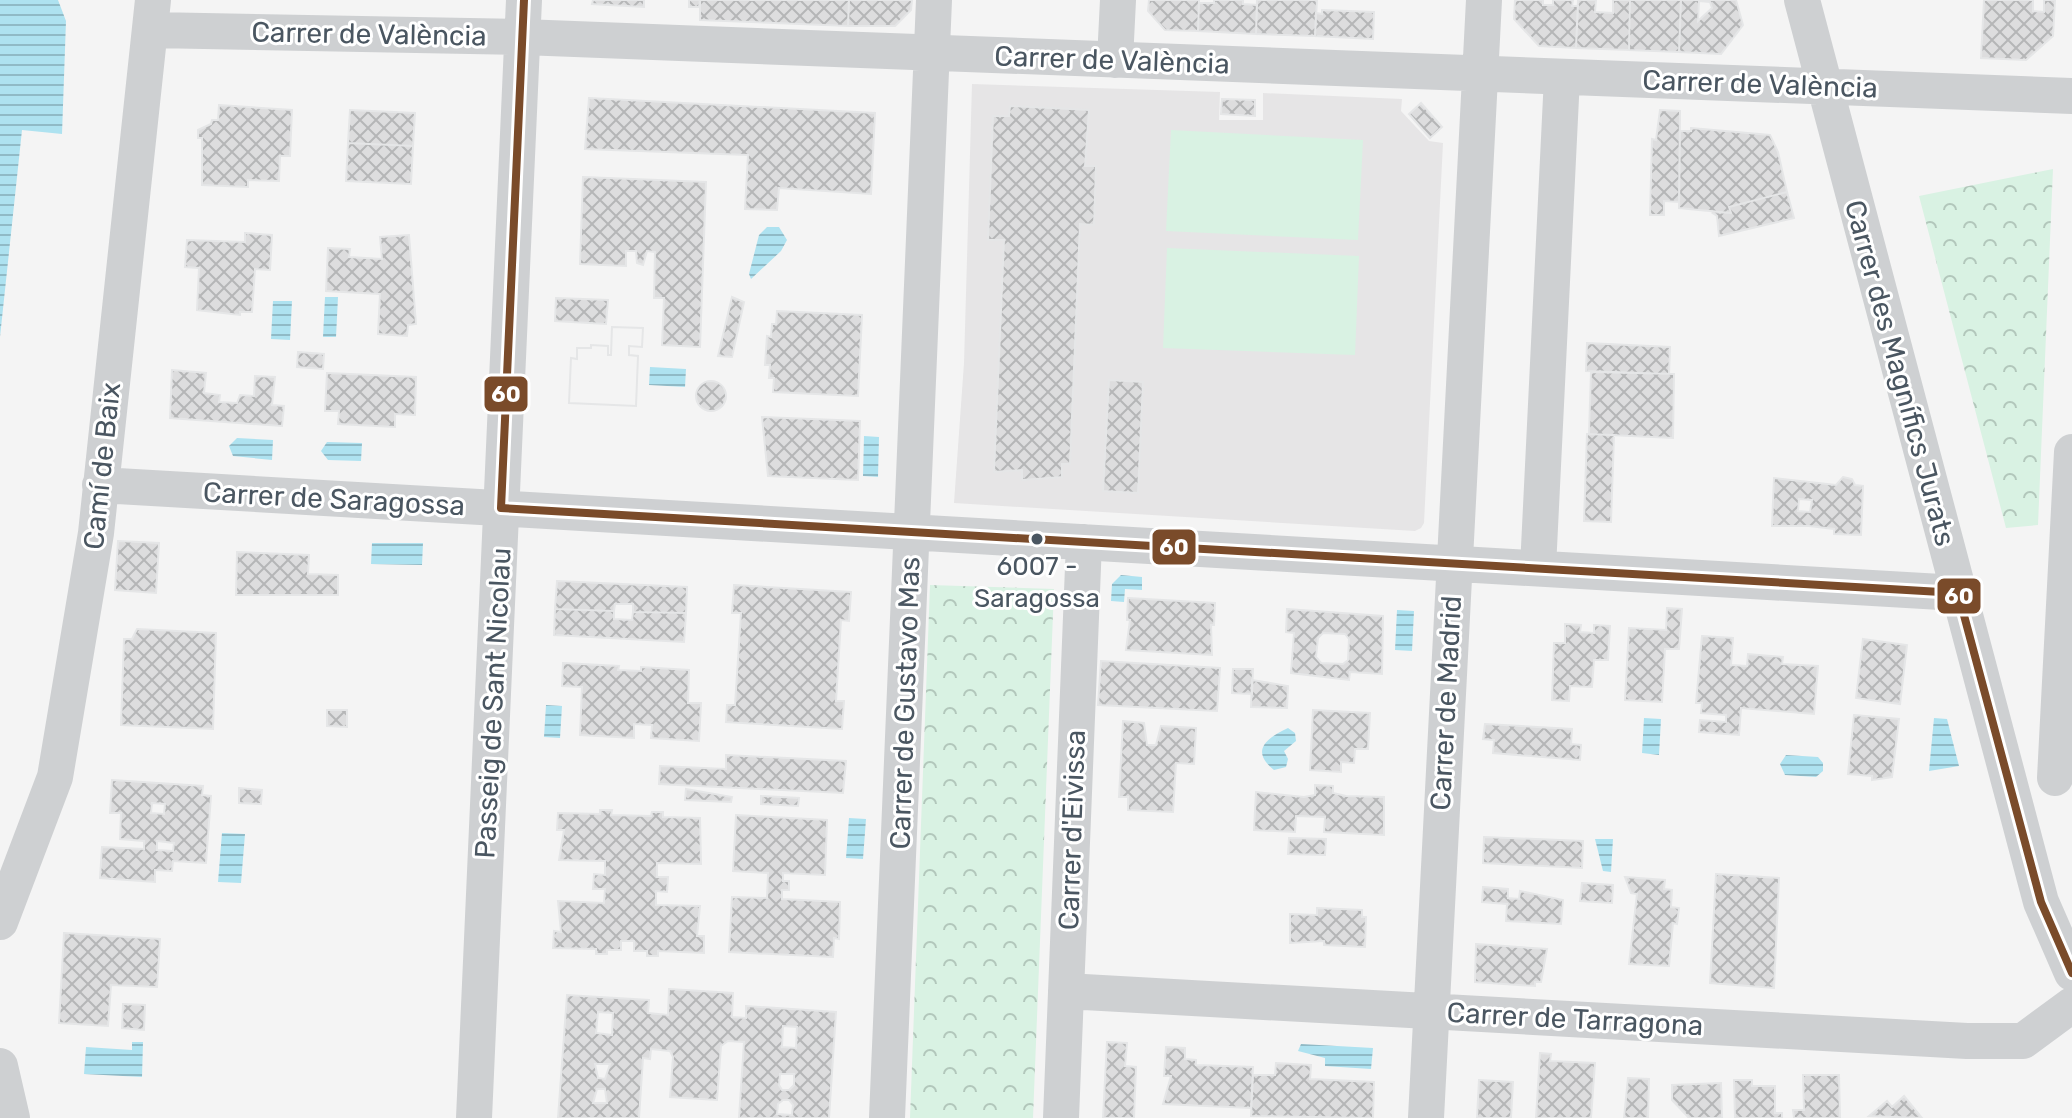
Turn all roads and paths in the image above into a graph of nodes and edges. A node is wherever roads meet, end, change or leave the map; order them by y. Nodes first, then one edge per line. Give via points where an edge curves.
1 (524, 0) edge
2 (934, 0) edge
3 (1118, 0) edge
4 (1484, 0) edge
5 (1802, 0) edge
6 (152, 15) edge
7 (522, 37) junction
8 (932, 53) junction
9 (1115, 60) junction
10 (1482, 74) junction
11 (1562, 77) junction
12 (1825, 85) junction
13 (2072, 96) edge
14 (2072, 452) edge
15 (100, 485) junction
16 (501, 508) junction
17 (912, 532) junction
18 (1084, 542) junction
19 (1453, 563) junction
20 (1538, 568) junction
21 (1958, 593) junction
22 (2068, 597) edge
23 (2008, 776) junction
24 (2063, 779) edge
25 (0, 922) edge
26 (2072, 973) edge
27 (1066, 991) junction
28 (2072, 1005) edge
29 (1431, 1011) junction
30 (0, 1066) edge
31 (12, 1118) edge
32 (474, 1118) edge
33 (887, 1118) edge
34 (1061, 1118) edge
35 (1426, 1118) edge

1 - 7 street, Passeig de Sant Nicolau
2 - 8 street, Carrer de Gustavo Mas
3 - 9 street
4 - 10 street, Carrer de Madrid
5 - 12 street, Carrer des Magnífics Jurats
6 - 7 street, Carrer de València
6 - 15 street, Camí de Baix
7 - 8 street, Carrer de València
7 - 16 street, Passeig de Sant Nicolau
8 - 9 street, Carrer de València
8 - 17 street, Carrer de Gustavo Mas
9 - 10 street, Carrer de València
10 - 11 street, Carrer de València
10 - 19 street, Carrer de Madrid
11 - 12 street, Carrer de València
11 - 20 street
12 - 13 street, Carrer de València
12 - 21 street, Carrer des Magnífics Jurats
14 - 22 street
15 - 16 street, Carrer de Saragossa
15 - 25 street, Camí de Baix via 55,777
16 - 17 street, Carrer de Saragossa
16 - 32 street, Passeig de Sant Nicolau
17 - 18 street, Carrer de Saragossa
17 - 33 street, Carrer de Gustavo Mas
18 - 19 street, Carrer de Saragossa
18 - 27 street, Carrer d'Eivissa
19 - 20 street, Carrer de Saragossa
19 - 29 street, Carrer de Madrid
20 - 21 street, Carrer de Saragossa
21 - 23 street, Carrer des Magnífics Jurats
22 - 24 street
23 - 24 street
23 - 26 street, Carrer des Magnífics Jurats via 2041,902
27 - 29 street, Carrer de Tarragona
27 - 34 street, Carrer d'Eivissa
28 - 29 street, Carrer de Tarragona via 2023,1041
29 - 35 street, Carrer de Madrid
30 - 31 street

